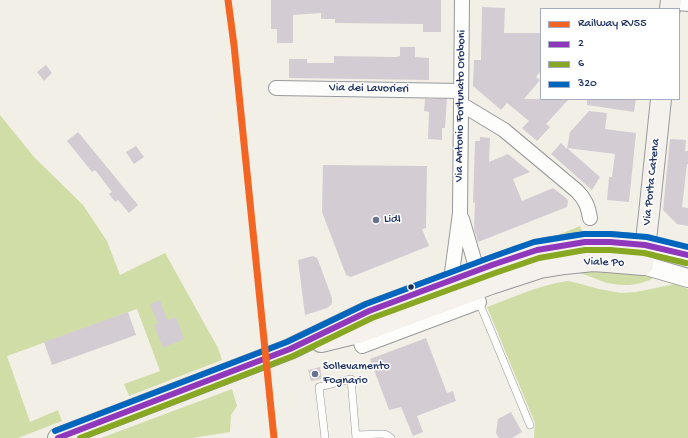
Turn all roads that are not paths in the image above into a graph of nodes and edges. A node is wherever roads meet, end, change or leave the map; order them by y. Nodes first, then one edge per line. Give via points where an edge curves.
1 (462, 0) edge
2 (276, 88) dead end
3 (461, 97) junction
4 (661, 100) edge
5 (460, 213) junction
6 (590, 218) dead end
7 (645, 245) junction
8 (688, 255) edge
9 (643, 265) junction
10 (688, 278) edge
11 (451, 280) junction
12 (478, 288) junction
13 (290, 349) junction
14 (530, 425) dead end
15 (356, 437) edge
16 (58, 438) edge
17 (325, 438) edge
18 (391, 438) edge

1 - 3 street, Via Antonio Fortunato Oroboni
2 - 3 street, Via dei Lavorieri
3 - 5 street, Via Antonio Fortunato Oroboni
3 - 6 street via 577,191 587,204
4 - 7 main road, Via Porta Catena
5 - 11 street, Via Antonio Fortunato Oroboni
5 - 12 street, Via Antonio Fortunato Oroboni
7 - 8 street, Viale Po
7 - 9 main road, Via Porta Catena
7 - 12 main road, Viale Po via 577,243 528,252
9 - 10 street, Viale Po
9 - 12 main road, Viale Po via 593,261 565,264 534,270
11 - 12 main road, Viale Po
11 - 13 main road, Viale Po via 369,310
12 - 13 main road, Viale Po via 358,333
12 - 14 lane
13 - 16 main road, Viale Po
15 - 17 lane via 351,379 319,387
15 - 18 lane via 383,434

